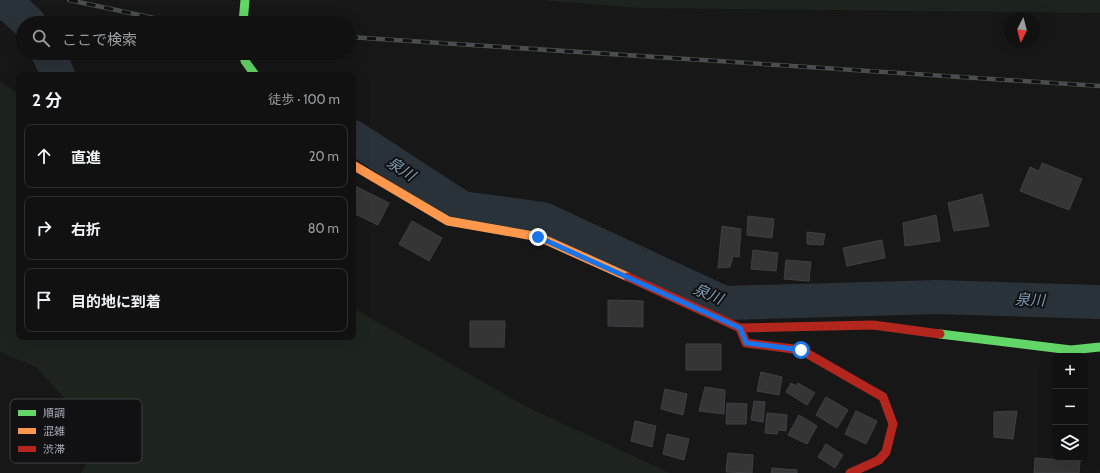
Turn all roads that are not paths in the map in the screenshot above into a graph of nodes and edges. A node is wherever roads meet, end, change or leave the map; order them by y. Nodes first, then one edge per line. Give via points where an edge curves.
1 (244, 0) edge
2 (243, 16) edge
3 (245, 60) edge
4 (253, 72) edge
5 (356, 167) edge
6 (740, 328) junction
7 (1100, 347) edge
8 (850, 473) edge

1 - 2 street
3 - 4 street
5 - 6 street via 448,221 538,237
6 - 7 street via 873,325 1071,350
6 - 8 street via 746,343 801,350 883,397 893,424 886,452 879,460

